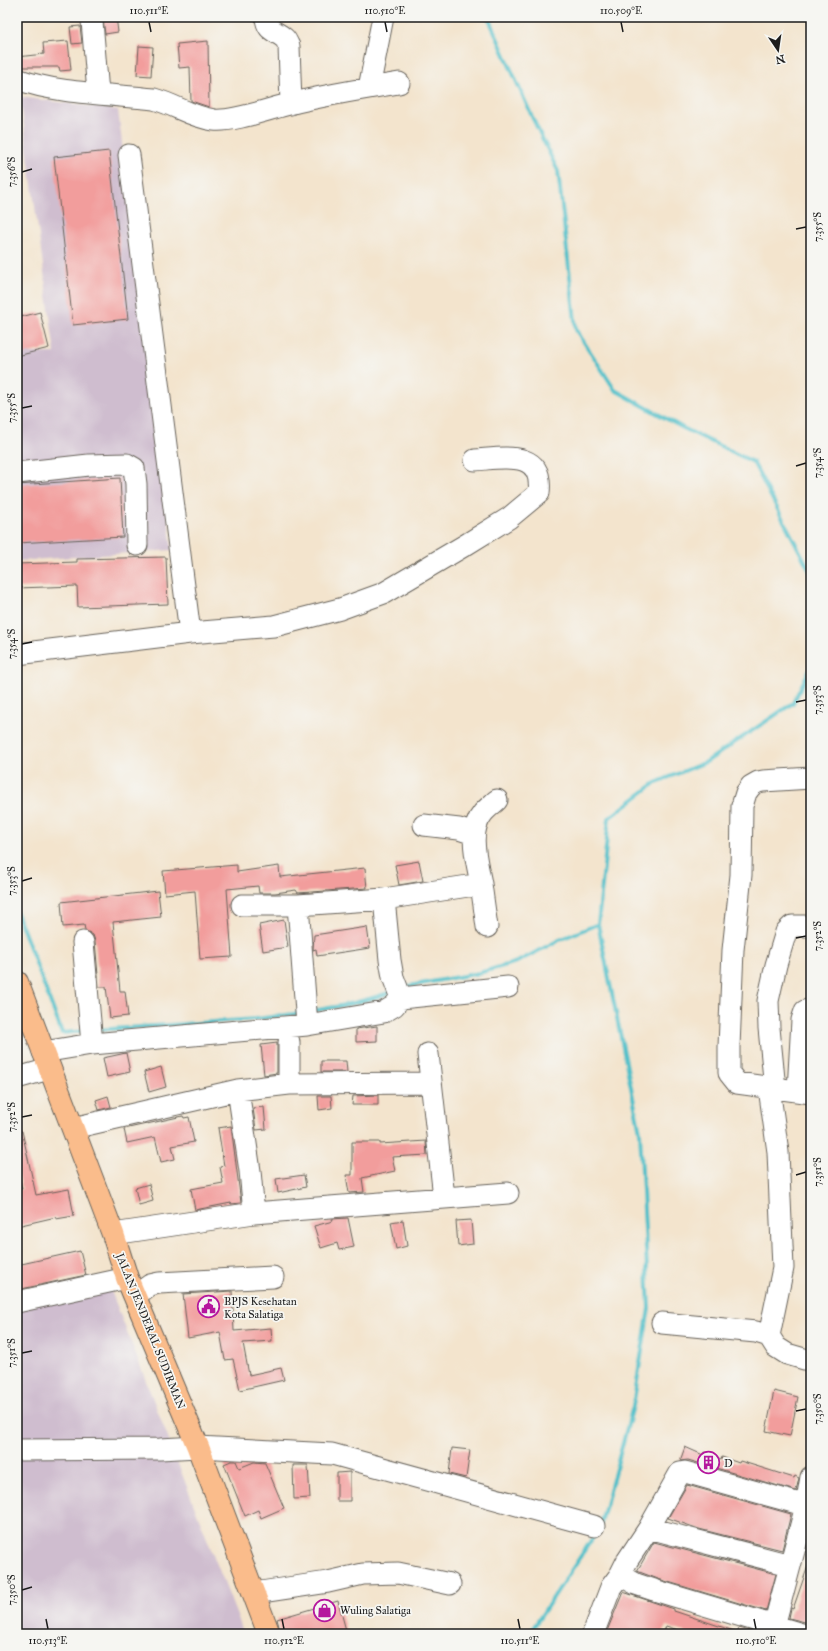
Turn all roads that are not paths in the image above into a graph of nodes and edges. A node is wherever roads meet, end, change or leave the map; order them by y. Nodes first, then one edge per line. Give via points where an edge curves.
1 (266, 17) edge
2 (383, 17) edge
3 (92, 21) dead end
4 (17, 79) edge
5 (399, 83) dead end
6 (369, 88) junction
7 (98, 93) junction
8 (291, 104) junction
9 (129, 154) dead end
10 (475, 460) dead end
11 (17, 473) edge
12 (137, 544) dead end
13 (190, 633) junction
14 (17, 654) edge
15 (811, 778) edge
16 (497, 800) dead end
17 (424, 824) dead end
18 (474, 834) junction
19 (481, 884) junction
20 (384, 899) junction
21 (242, 905) dead end
22 (298, 905) junction
23 (811, 926) edge
24 (487, 927) dead end
25 (83, 942) dead end
26 (17, 982) edge
27 (508, 987) dead end
28 (398, 989) junction
29 (811, 1009) edge
30 (306, 1014) junction
31 (91, 1031) junction
32 (289, 1042) dead end
33 (428, 1054) dead end
34 (46, 1060) junction
35 (17, 1078) edge
36 (431, 1083) junction
37 (289, 1084) junction
38 (772, 1088) junction
39 (238, 1090) junction
40 (804, 1092) edge
41 (73, 1128) junction
42 (508, 1193) dead end
43 (444, 1197) junction
44 (254, 1213) junction
45 (113, 1234) junction
46 (273, 1277) dead end
47 (131, 1287) junction
48 (17, 1302) edge
49 (662, 1323) dead end
50 (769, 1336) junction
51 (811, 1361) edge
52 (198, 1447) junction
53 (17, 1450) edge
54 (811, 1477) edge
55 (808, 1507) edge
56 (594, 1526) dead end
57 (649, 1528) junction
58 (790, 1565) junction
59 (620, 1575) junction
60 (450, 1584) dead end
61 (254, 1593) junction
62 (772, 1630) edge
63 (269, 1634) edge
64 (593, 1634) edge
65 (802, 1634) edge

1 - 8 street via 272,31 284,38 289,46
2 - 6 street
3 - 7 street
4 - 7 street via 51,89
5 - 6 street
6 - 8 street
7 - 8 street via 154,99 194,116 216,120
9 - 13 street
10 - 13 street via 512,458 529,462 537,470 539,493 509,518 384,593 340,610 274,626
11 - 12 street via 89,465 127,464 134,468
13 - 14 street
15 - 38 street via 758,782 746,793 742,806 741,875 733,950 729,1073 737,1083
16 - 18 street via 483,813
17 - 18 street
18 - 19 street
19 - 20 street
19 - 24 street
20 - 22 street
20 - 28 street via 390,960
21 - 22 street
22 - 30 street
23 - 38 street via 792,926 786,932 776,965 768,1001
25 - 31 street
26 - 34 main road, JALAN JENDERAL SUDIRMAN
27 - 28 street
28 - 30 street via 394,1006 384,1012
29 - 40 street via 805,1011 802,1020
30 - 31 street
31 - 34 street
32 - 37 street
33 - 36 street
34 - 35 street
34 - 41 main road, JALAN JENDERAL SUDIRMAN
36 - 37 street
36 - 43 street
37 - 39 street
38 - 40 street
38 - 50 street via 778,1152 783,1268
39 - 41 street
39 - 44 street
41 - 45 main road, JALAN JENDERAL SUDIRMAN
42 - 43 street
43 - 44 street
44 - 45 street
45 - 47 main road, JALAN JENDERAL SUDIRMAN
46 - 47 street via 159,1282
47 - 48 street
47 - 52 main road, JALAN JENDERAL SUDIRMAN
49 - 50 street via 756,1332
50 - 51 street via 776,1348
52 - 53 street
52 - 56 street via 332,1454
52 - 61 main road, JALAN JENDERAL SUDIRMAN
54 - 55 street
55 - 57 street via 685,1472 677,1476
55 - 58 street
57 - 58 street
57 - 59 street
58 - 62 street
59 - 62 street via 636,1584
59 - 64 street via 611,1586
60 - 61 street via 398,1573 363,1574
61 - 63 main road, JALAN JENDERAL SUDIRMAN
62 - 65 street

